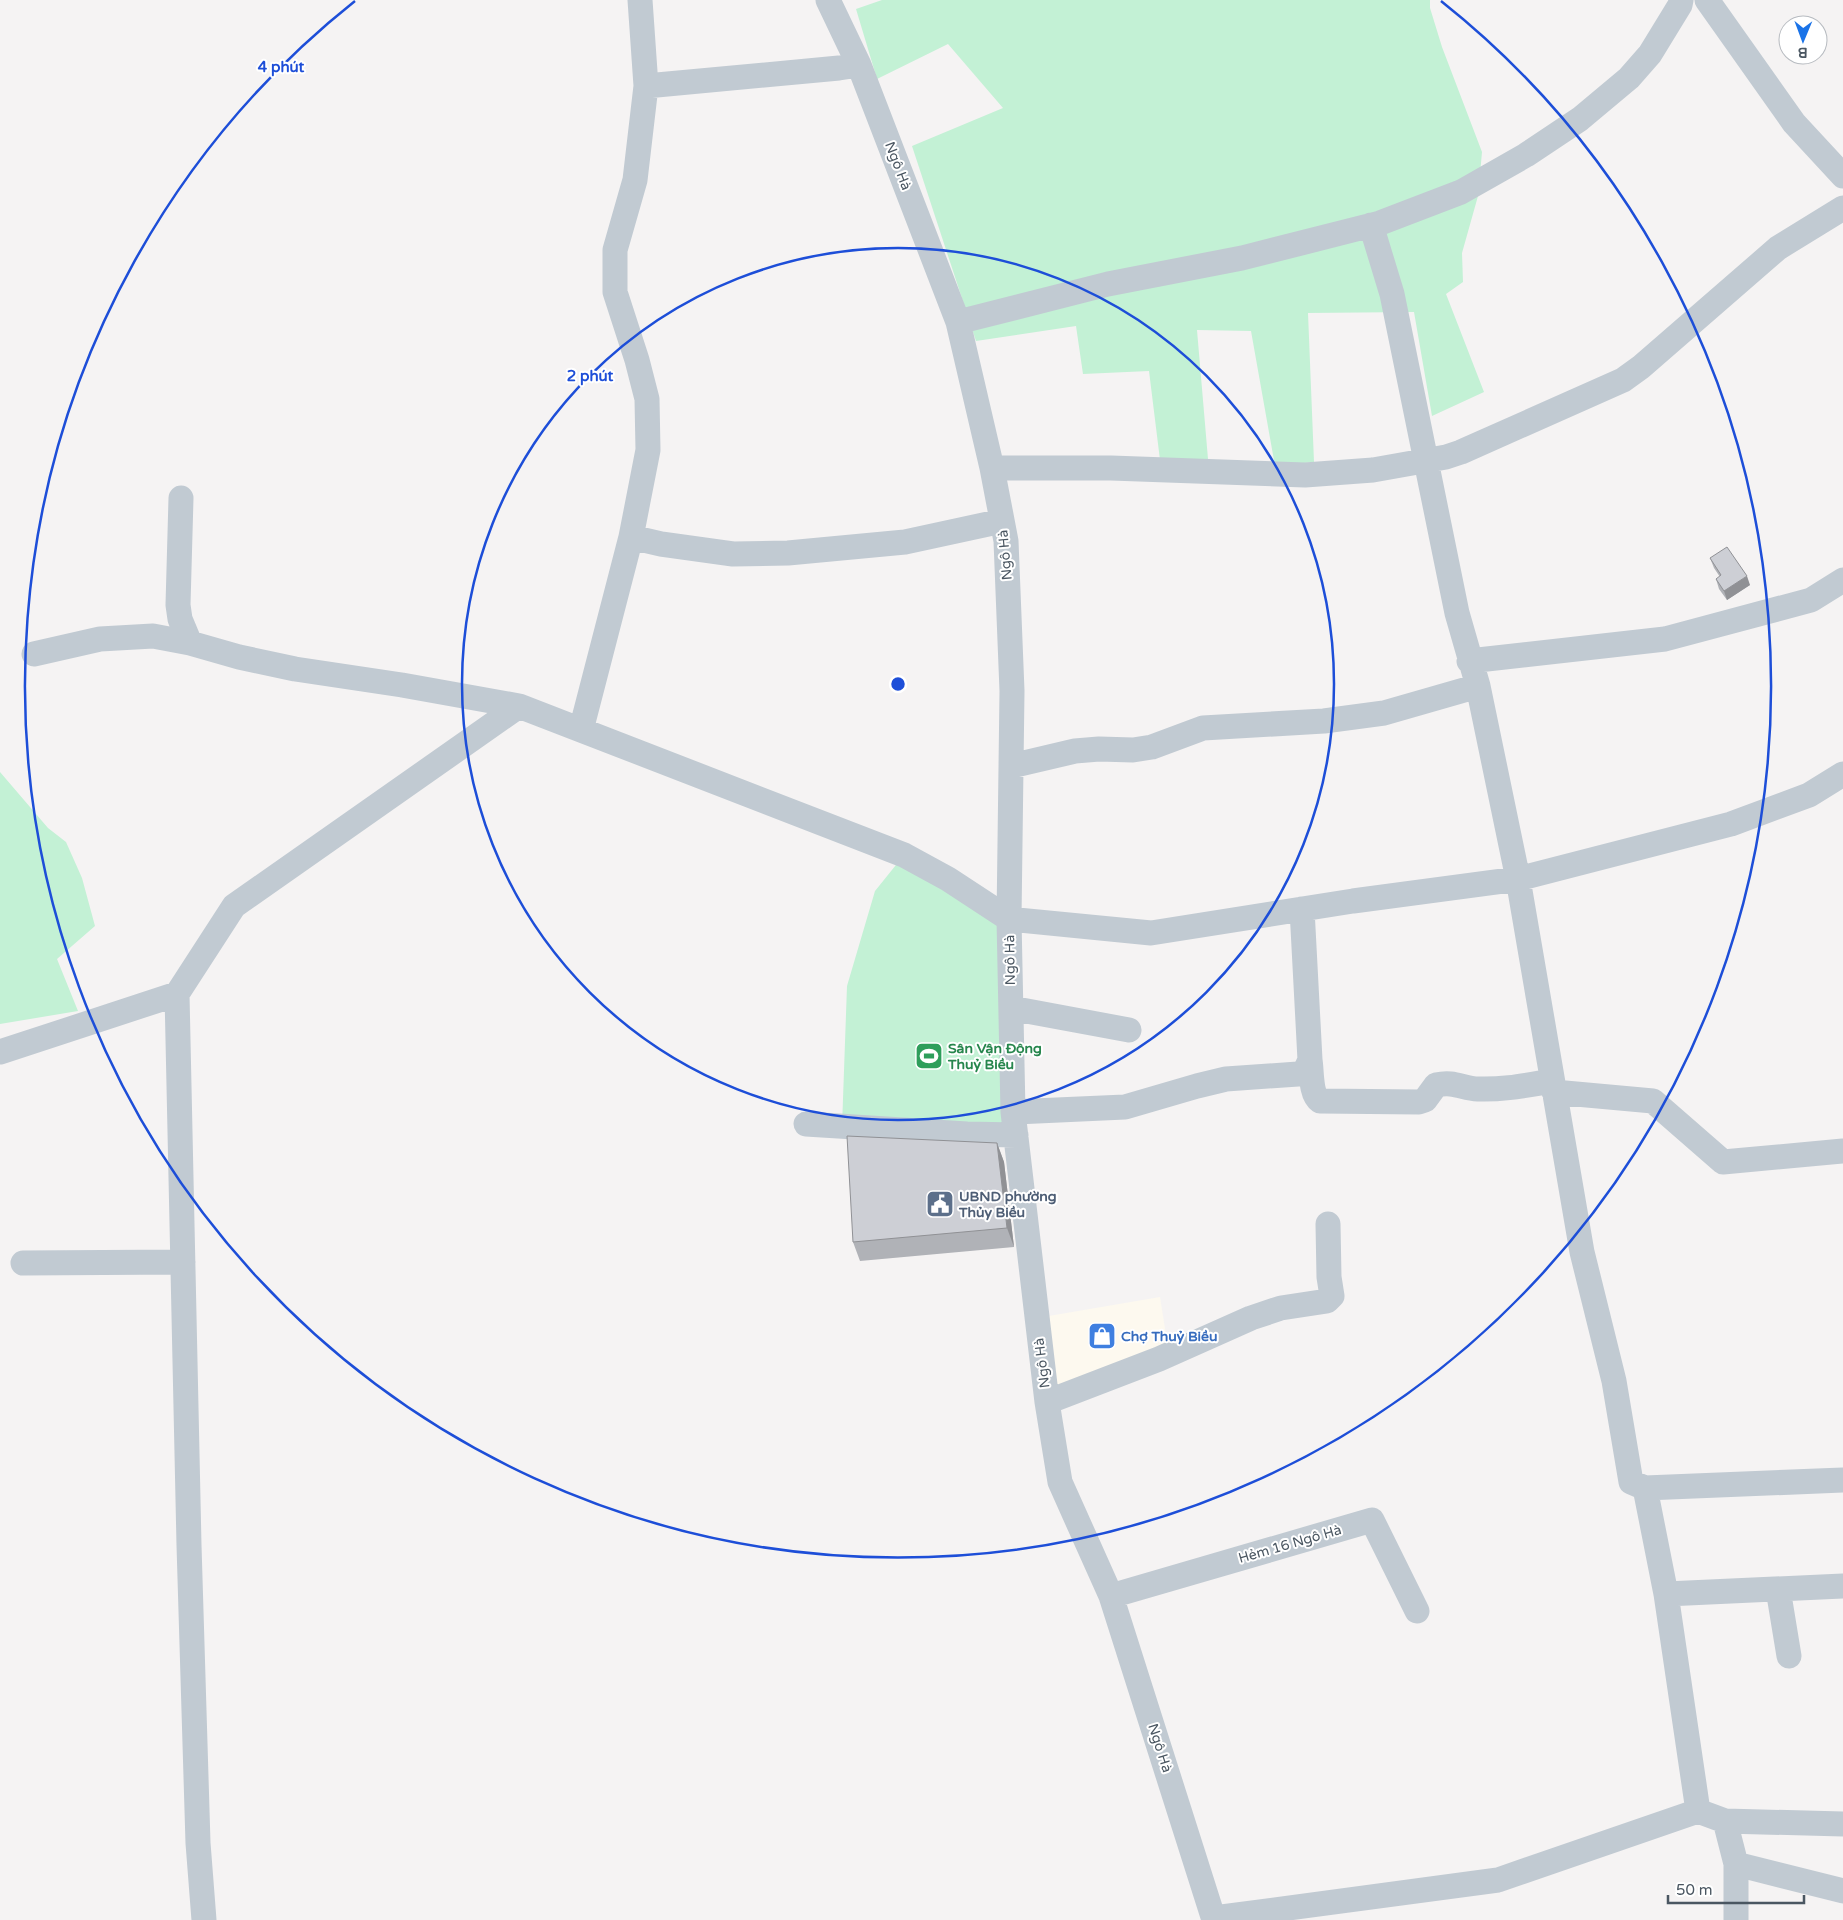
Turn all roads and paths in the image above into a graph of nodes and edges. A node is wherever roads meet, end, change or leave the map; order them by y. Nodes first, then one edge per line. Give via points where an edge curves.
1 (640, 0) edge
2 (828, 0) edge
3 (1681, 0) edge
4 (1707, 0) edge
5 (859, 64) junction
6 (646, 86) junction
7 (1843, 176) edge
8 (1843, 208) edge
9 (1372, 225) junction
10 (958, 322) junction
11 (1426, 461) junction
12 (992, 468) junction
13 (181, 498) dead end
14 (1002, 521) junction
15 (631, 537) junction
16 (1843, 580) edge
17 (190, 643) junction
18 (34, 654) dead end
19 (1469, 661) junction
20 (1478, 686) junction
21 (518, 706) junction
22 (581, 730) junction
23 (1011, 766) junction
24 (1843, 774) edge
25 (1518, 879) junction
26 (1302, 909) junction
27 (1009, 919) junction
28 (177, 994) junction
29 (1011, 1008) junction
30 (1129, 1030) dead end
31 (0, 1052) edge
32 (1310, 1060) junction
33 (1553, 1086) junction
34 (806, 1124) dead end
35 (1015, 1124) junction
36 (1843, 1151) edge
37 (1328, 1224) dead end
38 (183, 1262) junction
39 (24, 1263) dead end
40 (1046, 1402) junction
41 (1843, 1480) edge
42 (1646, 1488) junction
43 (1843, 1586) edge
44 (1778, 1589) junction
45 (1666, 1594) junction
46 (1111, 1596) junction
47 (1417, 1611) dead end
48 (1789, 1656) dead end
49 (1698, 1811) junction
50 (1725, 1821) junction
51 (1843, 1824) edge
52 (1736, 1864) junction
53 (1843, 1891) edge
54 (1214, 1919) edge
55 (204, 1920) edge
56 (1736, 1920) edge

1 - 6 street
2 - 5 street, Ngô Hà
3 - 9 street via 1650,54 1629,78 1580,119 1461,192
4 - 7 street via 1794,122
5 - 6 street
5 - 10 street, Ngô Hà
6 - 15 street via 635,180 615,250 615,292 647,399 648,450
8 - 11 street via 1778,248 1623,380 1461,452
9 - 10 street via 1242,258 1108,284
9 - 11 street via 1392,294
10 - 12 street, Ngô Hà
11 - 12 street via 1373,470 1304,475 1111,468
11 - 19 street
12 - 14 street, Ngô Hà
13 - 17 street via 178,605
14 - 15 street via 905,542 788,553 733,554
14 - 23 street, Ngô Hà via 1006,541 1012,691
15 - 22 street
16 - 19 street via 1811,600 1665,639
17 - 18 street via 153,636 124,637
17 - 21 street via 295,669
19 - 20 street
20 - 23 street via 1376,714 1324,721 1203,728 1152,747 1075,751
20 - 25 street
21 - 22 street
21 - 28 street via 234,906
22 - 27 street via 904,855
23 - 27 street, Ngô Hà
24 - 25 street via 1809,795 1731,824
25 - 26 street
25 - 33 street
26 - 27 street via 1151,933
26 - 32 street
27 - 29 street, Ngô Hà
28 - 31 street
28 - 38 street
29 - 30 street
29 - 35 street, Ngô Hà
32 - 33 street via 1314,1091 1320,1101 1419,1102 1425,1100 1436,1085 1445,1083 1475,1089
32 - 35 street via 1306,1071 1298,1074 1226,1079 1125,1107
33 - 36 street via 1653,1101 1723,1162
33 - 42 street via 1582,1252 1614,1381 1631,1482
34 - 35 street via 967,1134
35 - 40 street, Ngô Hà
37 - 40 street via 1332,1296 1327,1301 1281,1308 1251,1318
38 - 39 street
38 - 55 street via 198,1842
40 - 46 street, Ngô Hà via 1060,1482
41 - 42 street
42 - 45 street
43 - 44 street
44 - 45 street
44 - 48 street
45 - 49 street
46 - 47 street, Hẻm 16 Ngô Hà via 1372,1520
46 - 54 street, Ngô Hà
49 - 50 street
49 - 54 street via 1498,1880
50 - 51 street
50 - 52 street
52 - 53 street
52 - 56 street

